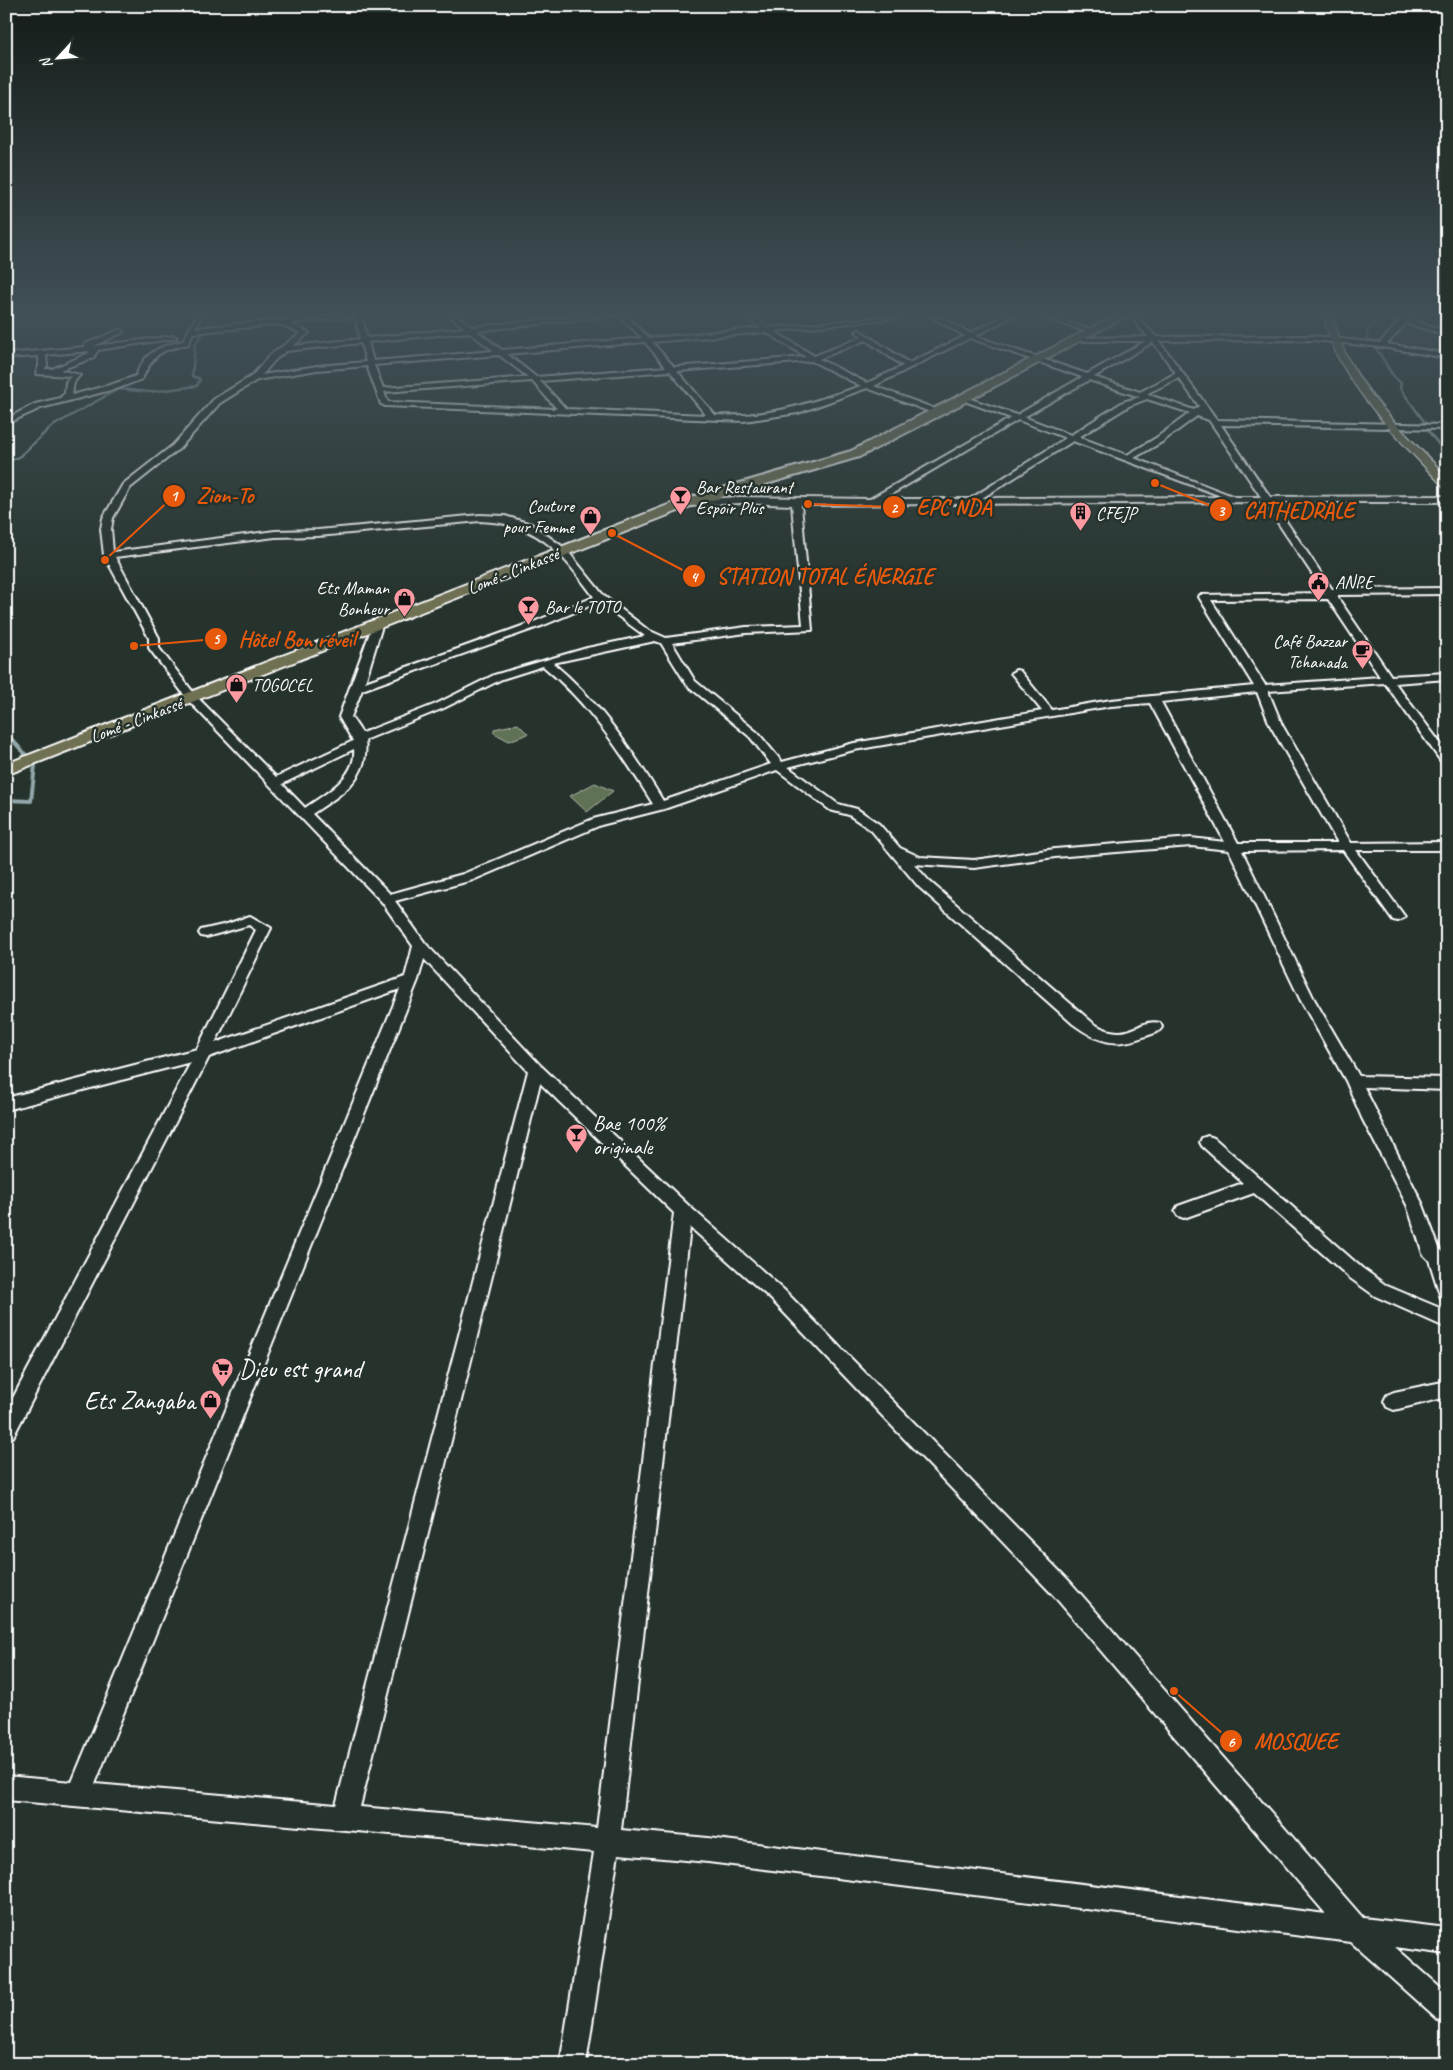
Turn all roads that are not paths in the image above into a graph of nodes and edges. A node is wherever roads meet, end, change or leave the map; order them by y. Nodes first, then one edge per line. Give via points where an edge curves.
1 (27, 412) edge
2 (208, 412) edge
3 (537, 412) edge
4 (707, 412) edge
5 (786, 412) edge
6 (934, 412) edge
7 (1001, 412) edge
8 (1029, 412) edge
9 (1115, 412) edge
10 (1197, 412) edge
11 (1201, 412) edge
12 (1382, 412) edge
13 (565, 413) joint
14 (938, 413) joint
15 (713, 418) junction
16 (1018, 418) junction
17 (1213, 420) junction
18 (6, 422) edge
19 (1393, 426) junction
20 (1447, 426) edge
21 (1074, 439) junction
22 (1126, 459) junction
23 (1447, 484) edge
24 (1447, 499) edge
25 (1240, 500) junction
26 (1268, 500) junction
27 (796, 502) junction
28 (870, 502) junction
29 (970, 502) junction
30 (686, 503) junction
31 (563, 551) junction
32 (109, 555) junction
33 (1442, 591) edge
34 (1331, 594) junction
35 (600, 598) junction
36 (1447, 601) edge
37 (378, 626) junction
38 (661, 639) junction
39 (545, 662) junction
40 (1016, 673) dead end
41 (1447, 676) edge
42 (1387, 679) junction
43 (357, 688) junction
44 (1261, 688) junction
45 (192, 698) junction
46 (1154, 698) junction
47 (1049, 713) junction
48 (359, 740) junction
49 (1447, 761) edge
50 (779, 766) junction
51 (9, 769) edge
52 (274, 783) junction
53 (660, 806) junction
54 (304, 814) junction
55 (1346, 845) junction
56 (1447, 846) edge
57 (1234, 847) junction
58 (894, 850) junction
59 (944, 864) junction
60 (930, 889) junction
61 (387, 899) junction
62 (1398, 917) dead end
63 (206, 933) dead end
64 (420, 946) junction
65 (411, 980) junction
66 (1155, 1027) dead end
67 (203, 1053) junction
68 (536, 1070) junction
69 (1354, 1081) junction
70 (1447, 1084) edge
71 (6, 1104) edge
72 (1208, 1142) dead end
73 (1256, 1185) junction
74 (1184, 1210) dead end
75 (683, 1211) junction
76 (1447, 1293) edge
77 (1447, 1320) edge
78 (1447, 1388) edge
79 (1394, 1401) dead end
80 (6, 1431) edge
81 (6, 1788) edge
82 (79, 1794) junction
83 (345, 1818) junction
84 (608, 1840) junction
85 (1358, 1931) junction
86 (1447, 1941) edge
87 (1447, 2011) edge
88 (573, 2064) edge

1 - 18 street
2 - 32 street via 176,447 126,486 108,518
3 - 13 street
4 - 15 street
5 - 15 street via 744,419
6 - 14 street
7 - 16 street
8 - 16 street
9 - 21 street
10 - 22 street via 1159,440
11 - 17 street
12 - 19 main road
13 - 15 street
14 - 30 highway, Lomé - Cinkassé via 843,458
16 - 21 street
16 - 28 street
17 - 19 street
17 - 26 street
19 - 20 street
19 - 23 main road
21 - 22 street
21 - 29 street
22 - 25 street
24 - 26 street
25 - 26 street
25 - 29 street
26 - 34 street
27 - 28 street
27 - 30 street via 726,500
27 - 38 street via 808,628 746,630
28 - 29 street
30 - 31 highway, Lomé - Cinkassé
31 - 32 street via 528,526 505,519 480,518 275,534
31 - 35 street
31 - 37 highway, Lomé - Cinkassé
32 - 45 street via 154,638 154,648
33 - 34 street
33 - 36 street
34 - 42 street
34 - 44 street via 1204,596
35 - 38 street via 644,632
35 - 43 street via 540,623
37 - 43 street
37 - 45 highway, Lomé - Cinkassé
38 - 39 street via 592,650
38 - 50 street via 691,683 754,735
39 - 48 street via 498,677
39 - 53 street via 580,693 627,752
40 - 47 street
41 - 42 street
42 - 44 street
42 - 49 street
43 - 48 street via 345,717
44 - 46 street
44 - 55 street via 1276,725
45 - 51 highway, Lomé - Cinkassé
45 - 52 street
46 - 47 street
46 - 57 street
47 - 50 street via 854,747
48 - 52 street
48 - 54 street via 361,758 348,783
50 - 53 street
50 - 58 street via 834,807 853,812 875,827
52 - 54 street
53 - 61 street via 597,822 468,877
54 - 61 street
55 - 56 street
55 - 57 street
55 - 62 street
57 - 59 street via 1191,842 1055,853 974,864
57 - 69 street via 1307,999
58 - 59 street via 918,861
58 - 60 street
59 - 60 street via 929,878
60 - 66 street via 1095,1033 1111,1040 1124,1040
61 - 64 street
63 - 67 street via 250,920 264,928
64 - 65 street
64 - 68 street
65 - 67 street
65 - 82 street
67 - 71 street
67 - 80 street
68 - 75 street
68 - 83 street
69 - 70 street
69 - 76 street via 1415,1205 1432,1254 1436,1254
72 - 73 street
73 - 74 street
73 - 77 street via 1381,1291
75 - 84 street
75 - 85 street via 778,1295 1063,1590
78 - 79 street
81 - 82 street
82 - 83 street
83 - 84 street
84 - 85 street
84 - 88 street
85 - 86 street
85 - 87 street

